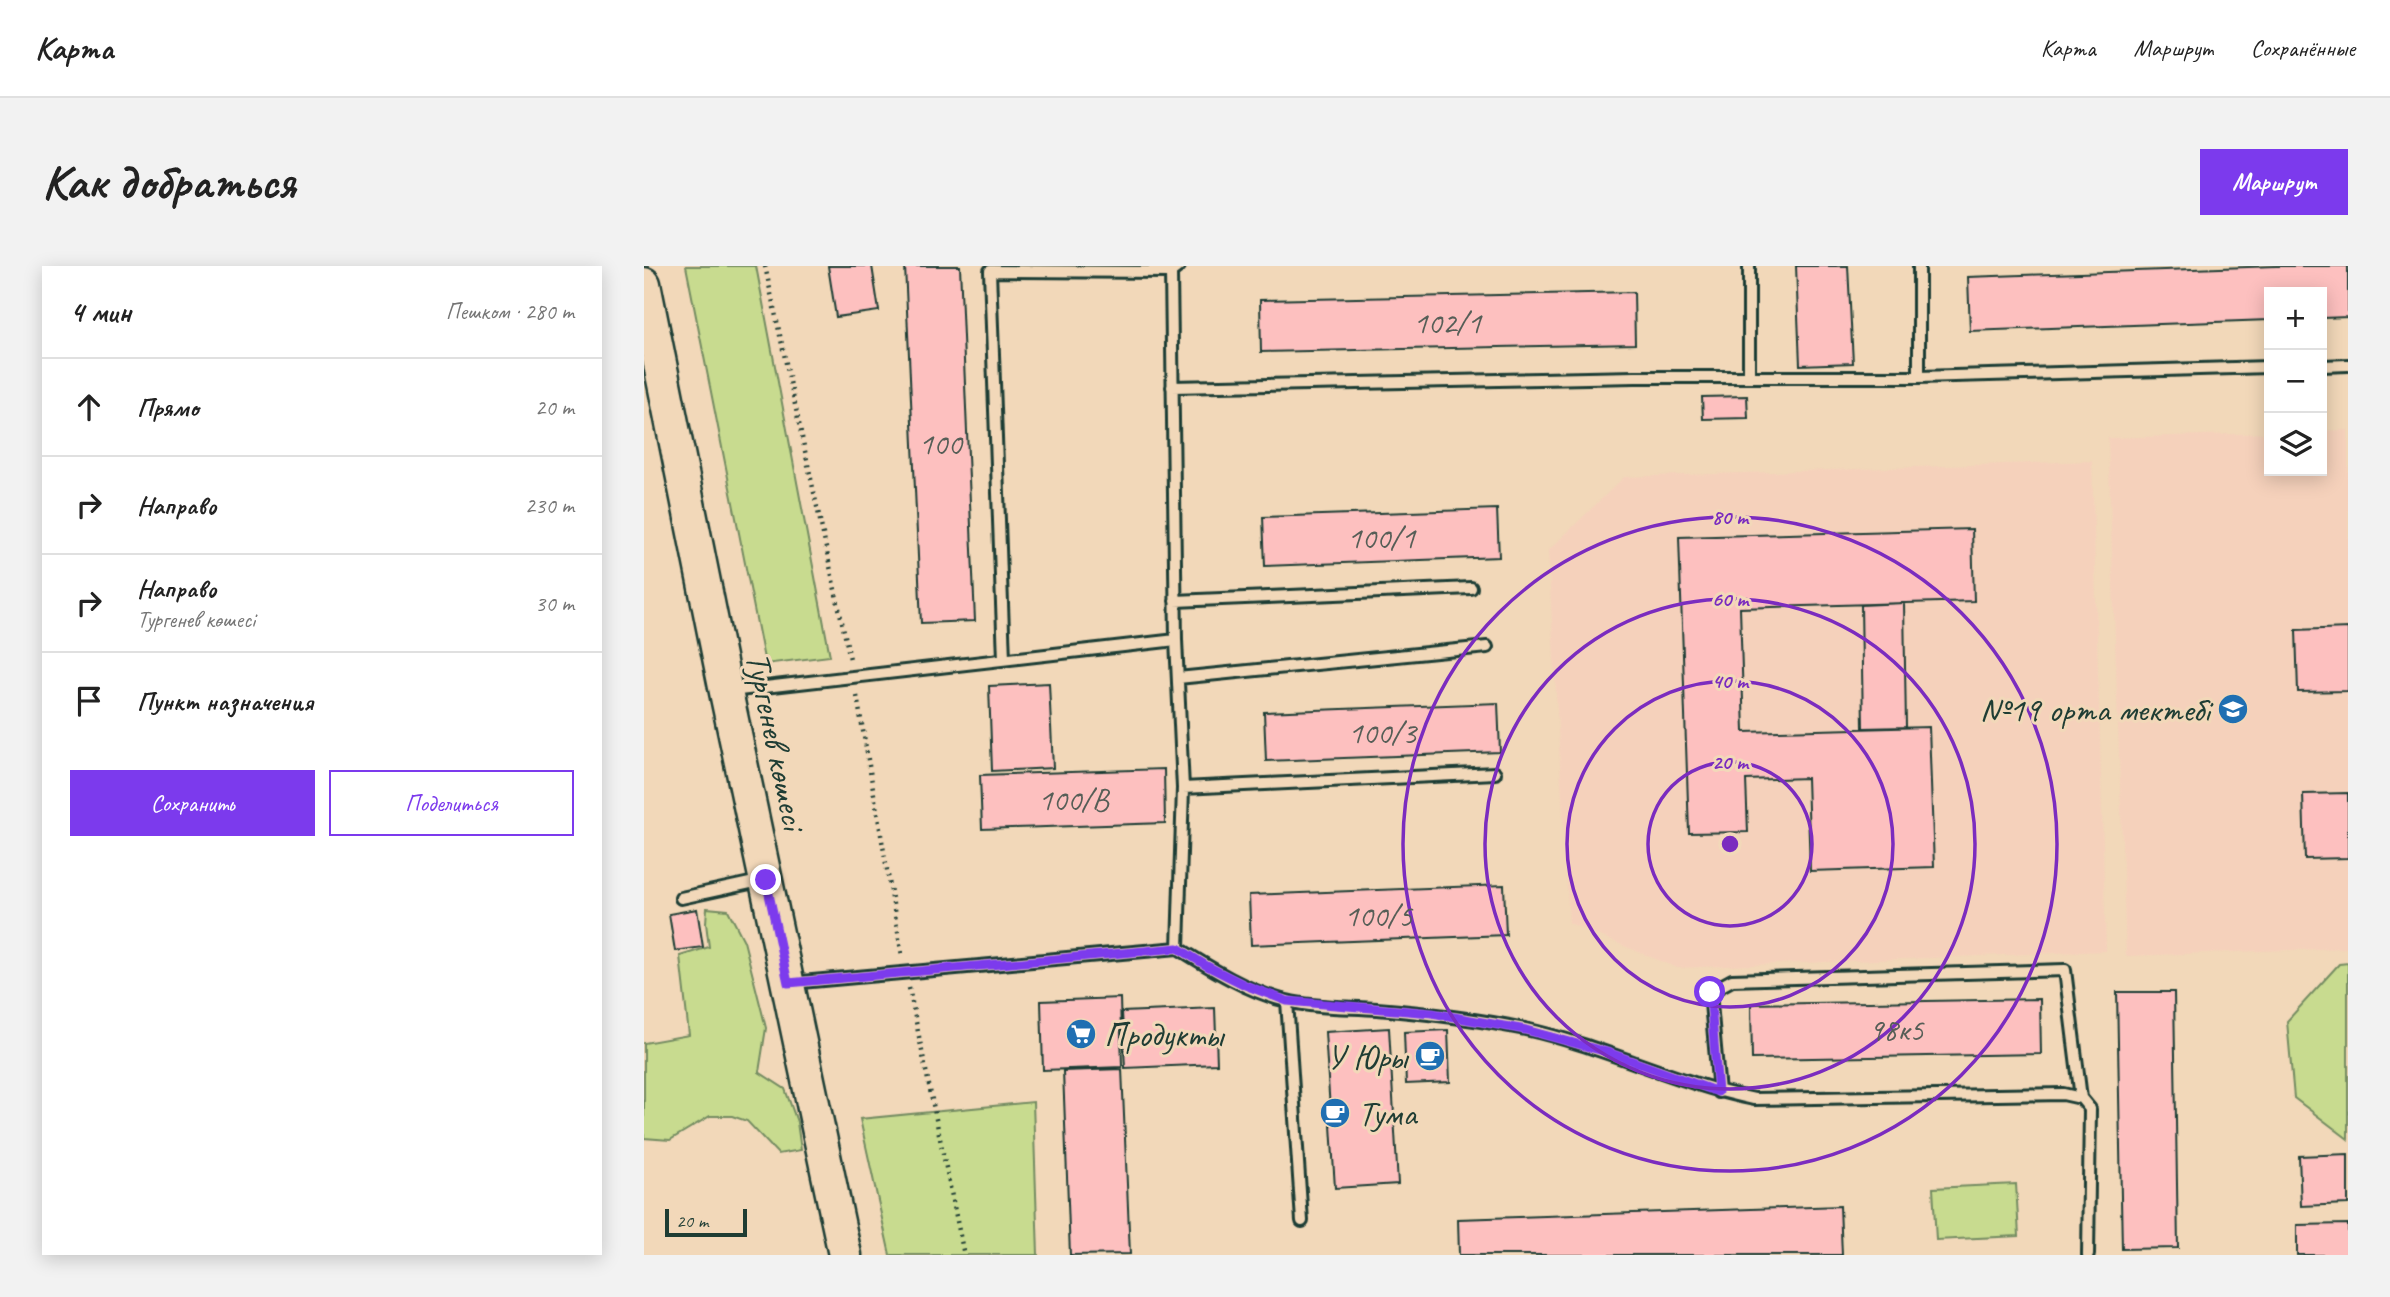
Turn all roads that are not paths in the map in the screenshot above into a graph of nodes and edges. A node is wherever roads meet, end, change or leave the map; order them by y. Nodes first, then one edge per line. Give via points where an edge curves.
1 (1749, 266) edge
2 (1919, 266) edge
3 (1175, 269) edge
4 (644, 284) edge
5 (2348, 365) edge
6 (2327, 366) edge
7 (2264, 368) edge
8 (1749, 377) junction
9 (1919, 377) junction
10 (1172, 387) junction
11 (1471, 588) dead end
12 (1175, 601) junction
13 (1176, 640) junction
14 (1487, 647) dead end
15 (1004, 659) junction
16 (1178, 678) junction
17 (726, 692) junction
18 (1495, 773) dead end
19 (1183, 788) junction
20 (766, 880) junction
21 (681, 898) dead end
22 (1178, 948) junction
23 (788, 983) junction
24 (1287, 1001) junction
25 (1718, 1092) junction
26 (2081, 1098) junction
27 (1302, 1221) dead end
28 (845, 1255) edge
29 (2088, 1255) edge

1 - 8 lane
2 - 9 lane
3 - 10 lane
3 - 15 lane via 990,271
4 - 17 main road, Тургенев көшесі
5 - 6 lane
7 - 9 lane
8 - 9 lane
8 - 10 lane
10 - 12 lane
11 - 12 lane
12 - 13 lane
13 - 15 lane
13 - 16 lane
14 - 16 lane
15 - 17 lane
16 - 19 lane
17 - 20 main road, Тургенев көшесі
18 - 19 lane
19 - 22 lane
20 - 21 lane
20 - 23 main road, Тургенев көшесі
22 - 23 lane
22 - 24 lane via 1245,985
23 - 28 main road, Тургенев көшесі
24 - 25 lane via 1432,1013 1526,1030 1607,1052
24 - 27 lane
25 - 26 lane via 1754,1099 2063,1094
25 - 26 lane via 1710,992 1731,979 2066,970
26 - 29 lane via 2090,1109

